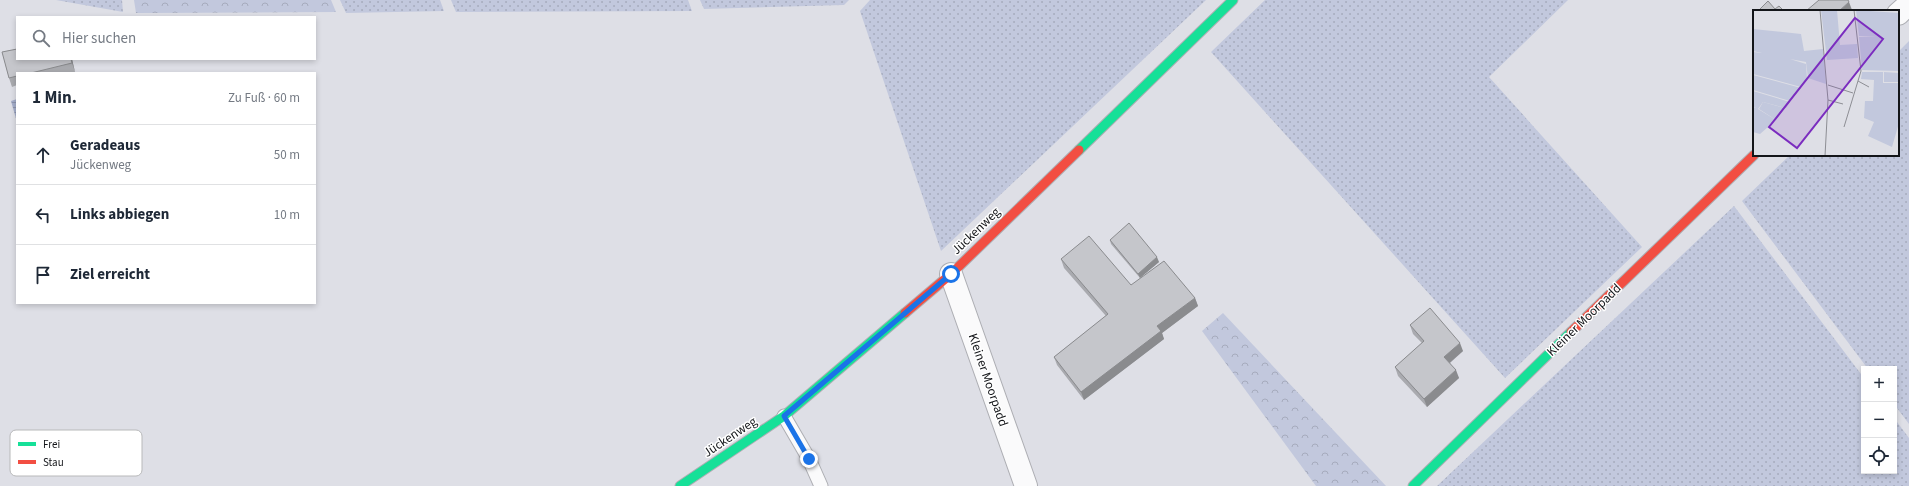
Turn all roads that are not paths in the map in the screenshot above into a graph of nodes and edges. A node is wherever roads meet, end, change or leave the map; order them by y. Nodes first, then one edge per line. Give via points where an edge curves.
1 (1233, 0) edge
2 (1909, 4) edge
3 (1899, 13) edge
4 (1753, 156) edge
5 (951, 274) junction
6 (784, 416) junction
7 (680, 486) edge
8 (821, 486) edge
9 (1026, 486) edge
10 (1413, 486) edge

1 - 5 street, Jückenweg
2 - 3 street
4 - 10 street, Kleiner Moorpadd
5 - 6 street, Jückenweg
5 - 9 street, Kleiner Moorpadd
6 - 7 street, Jückenweg
6 - 8 lane via 809,459

